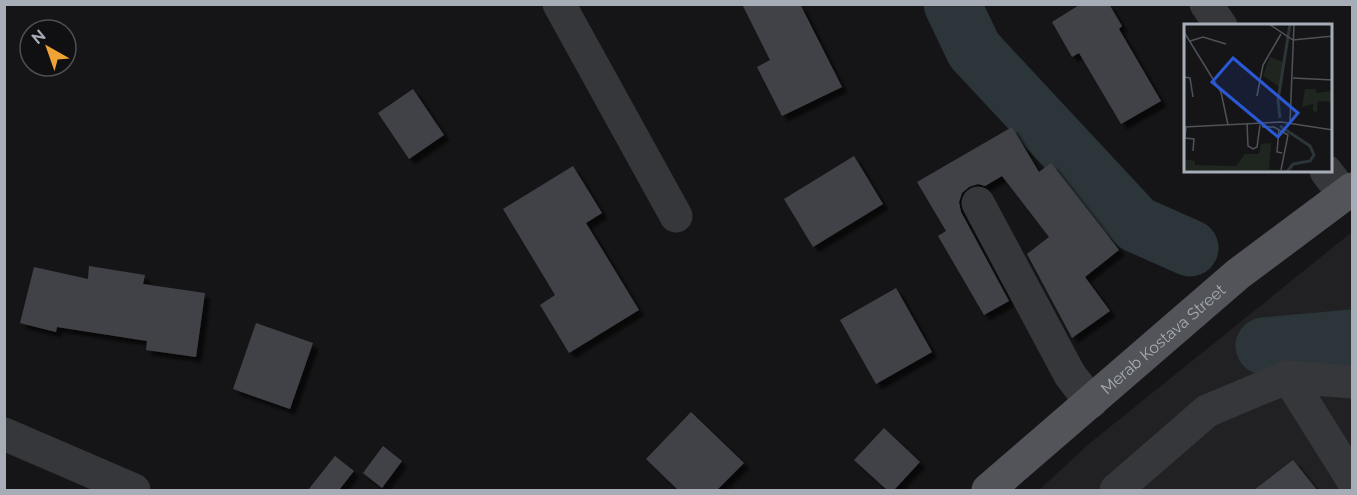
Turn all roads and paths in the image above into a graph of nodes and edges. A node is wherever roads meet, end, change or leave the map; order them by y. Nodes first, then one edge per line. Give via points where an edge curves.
1 (559, 4) edge
2 (1206, 4) edge
3 (1220, 24) edge
4 (1341, 185) edge
5 (978, 203) dead end
6 (676, 216) dead end
7 (1288, 377) junction
8 (1353, 382) edge
9 (1091, 402) junction
10 (4, 434) edge
11 (1353, 479) edge
12 (1000, 486) edge
13 (134, 490) edge
14 (1116, 490) edge

1 - 6 street
2 - 3 street
4 - 9 main road, Merab Kostava Street
5 - 9 street via 1070,375
7 - 8 street
7 - 11 street
7 - 14 street via 1207,411
9 - 12 main road, Merab Kostava Street
10 - 13 street

